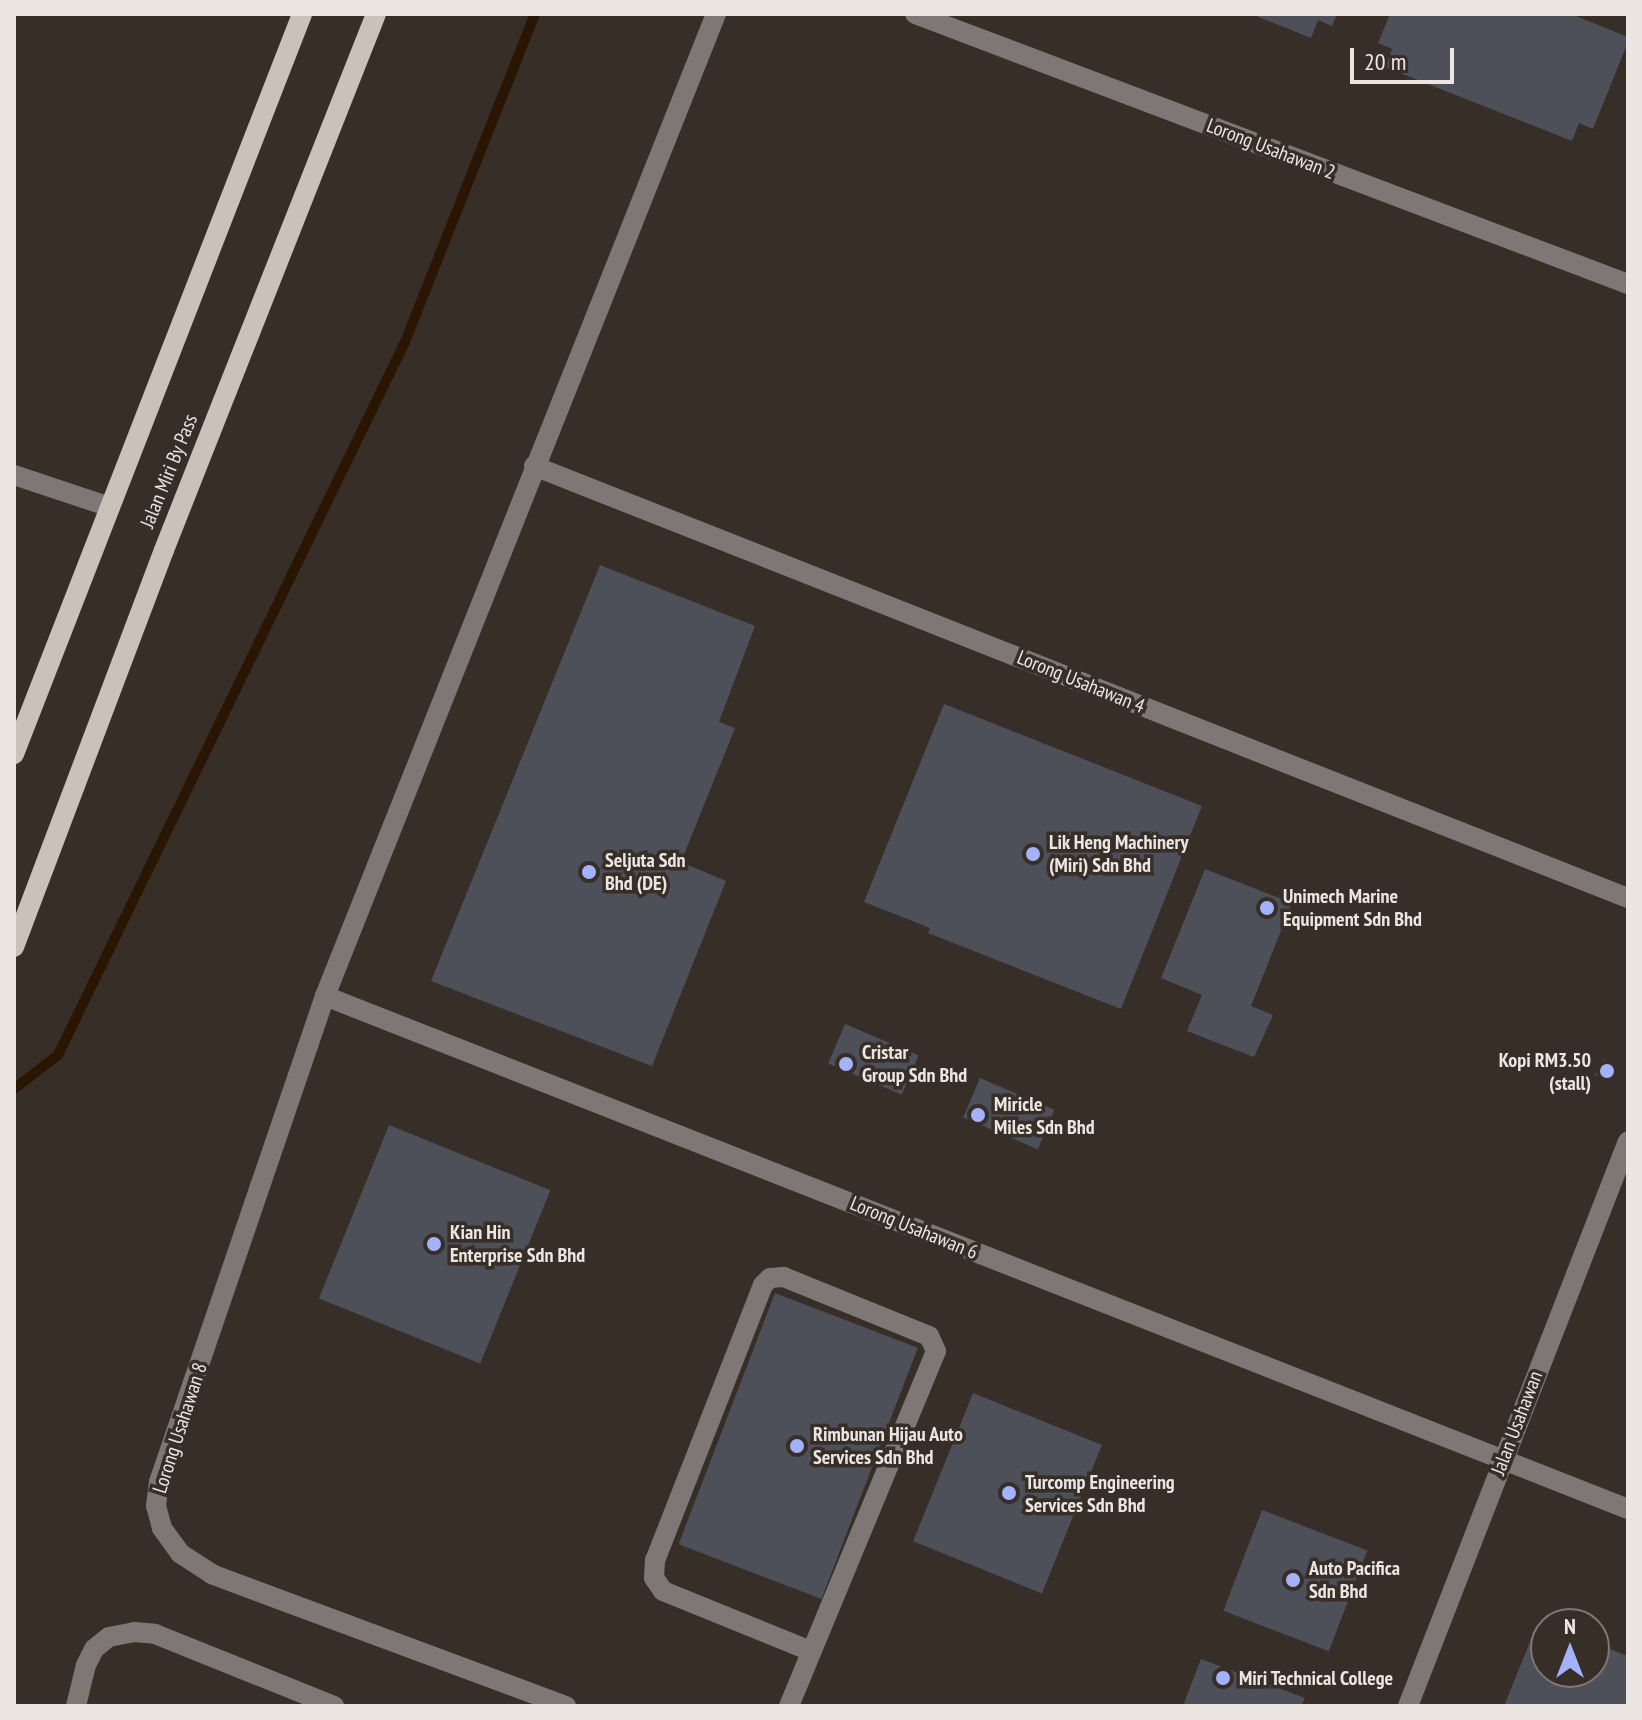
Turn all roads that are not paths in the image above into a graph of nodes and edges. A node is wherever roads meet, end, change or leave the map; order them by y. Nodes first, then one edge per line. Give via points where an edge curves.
1 (302, 14) edge
2 (376, 14) edge
3 (716, 14) edge
4 (915, 14) edge
5 (1628, 284) edge
6 (534, 466) junction
7 (14, 475) edge
8 (110, 507) junction
9 (14, 754) edge
10 (1628, 898) edge
11 (14, 947) edge
12 (325, 996) junction
13 (1628, 1141) edge
14 (1503, 1460) junction
15 (1628, 1509) edge
16 (811, 1651) junction
17 (76, 1706) edge
18 (334, 1706) edge
19 (566, 1706) edge
20 (789, 1706) edge
21 (1408, 1706) edge

1 - 8 main road, Jalan Miri By Pass
2 - 11 main road, Jalan Miri By Pass
3 - 6 street, Lorong Usahawan 8
4 - 5 street, Lorong Usahawan 2
6 - 10 street, Lorong Usahawan 4
6 - 12 street, Lorong Usahawan 8
7 - 8 street
8 - 9 main road, Jalan Miri By Pass
12 - 14 street, Lorong Usahawan 6
12 - 19 street, Lorong Usahawan 8 via 159,1482 156,1506 162,1528 180,1553 212,1574
13 - 14 street, Jalan Usahawan
14 - 15 street, Lorong Usahawan 6
14 - 21 street, Jalan Usahawan
16 - 16 street via 663,1591 654,1578 655,1560 770,1278 784,1277 929,1336 936,1344
16 - 20 street
17 - 18 street via 94,1649 109,1637 134,1632 155,1634

